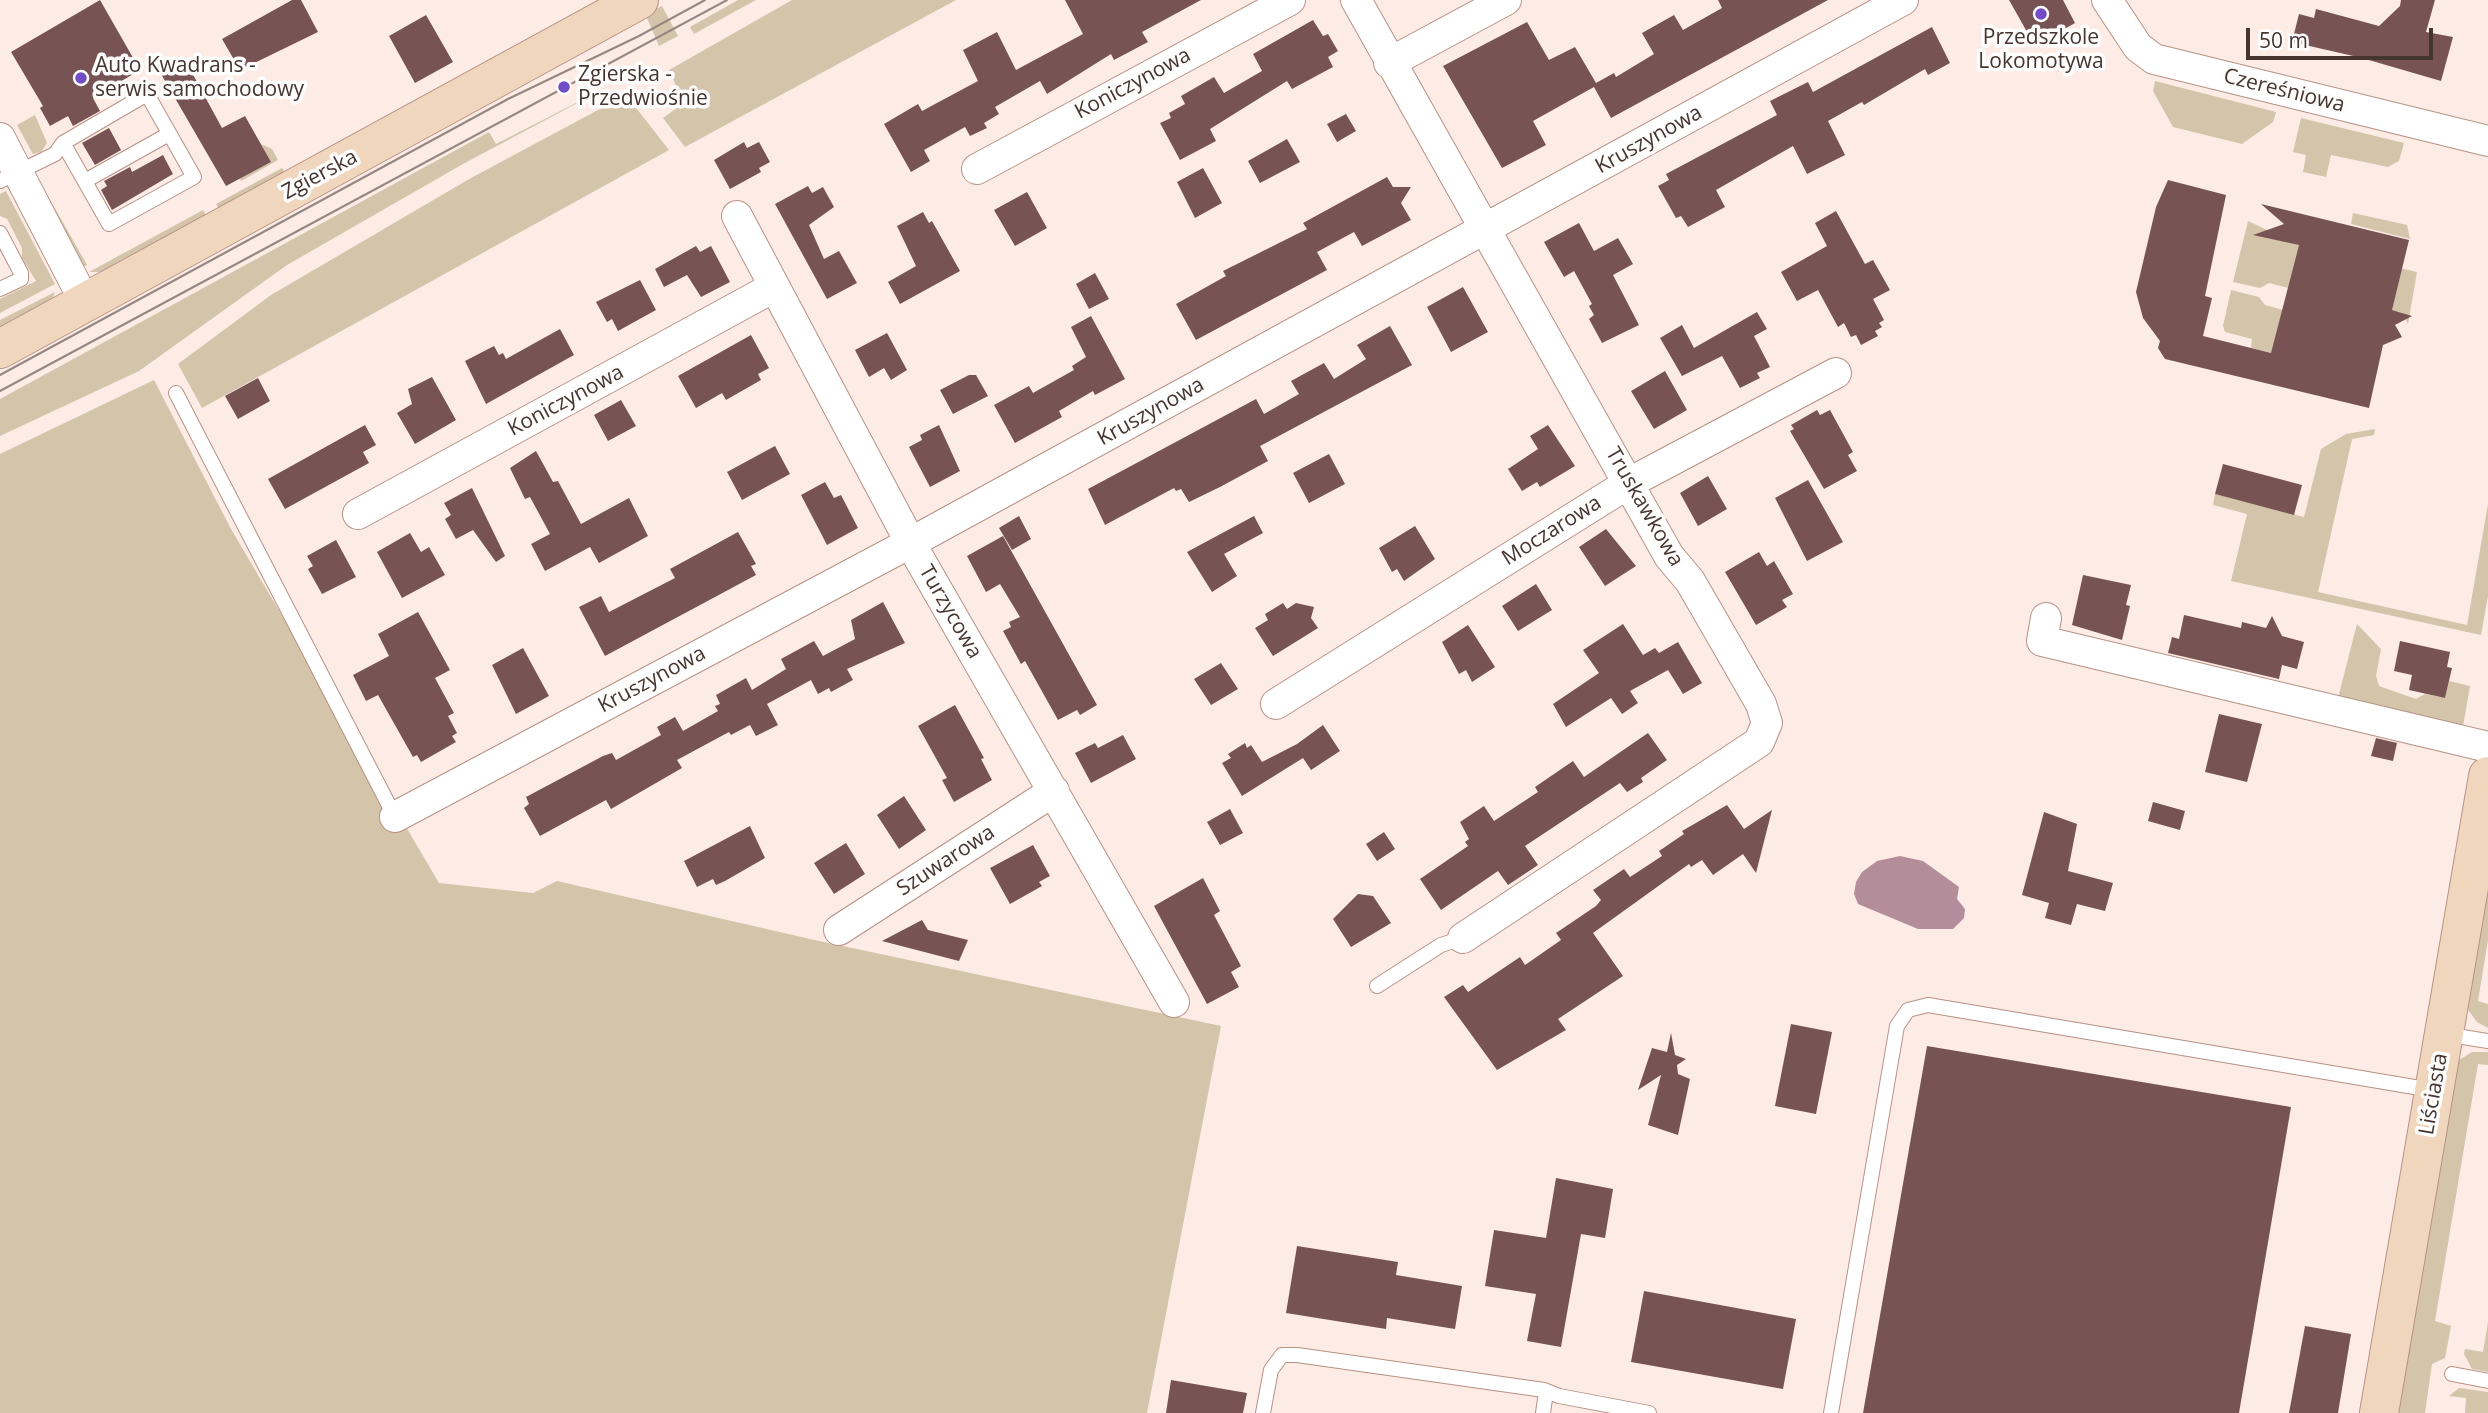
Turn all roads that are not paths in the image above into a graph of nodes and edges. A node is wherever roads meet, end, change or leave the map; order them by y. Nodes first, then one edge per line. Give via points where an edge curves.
1 (1290, 0) edge
2 (1356, 0) edge
3 (1506, 0) edge
4 (1903, 0) edge
5 (2107, 0) edge
6 (630, 2) edge
7 (1389, 63) junction
8 (169, 134) junction
9 (0, 138) edge
10 (2488, 141) edge
11 (63, 143) junction
12 (977, 169) dead end
13 (9, 177) edge
14 (85, 181) junction
15 (737, 216) dead end
16 (1485, 230) junction
17 (0, 233) edge
18 (774, 287) junction
19 (0, 289) edge
20 (85, 302) junction
21 (0, 349) edge
22 (1836, 373) dead end
23 (176, 393) dead end
24 (1629, 483) junction
25 (358, 514) dead end
26 (910, 543) junction
27 (2046, 618) dead end
28 (1276, 704) dead end
29 (2488, 747) edge
30 (2488, 776) edge
31 (1054, 791) junction
32 (395, 817) joint
33 (2481, 859) edge
34 (839, 930) dead end
35 (1463, 938) joint
36 (1377, 986) dead end
37 (1174, 1002) dead end
38 (2444, 1034) junction
39 (2488, 1041) edge
40 (2434, 1091) junction
41 (2452, 1374) dead end
42 (2488, 1381) edge
43 (1546, 1392) junction
44 (1263, 1413) edge
45 (1543, 1413) edge
46 (1649, 1413) edge
47 (1831, 1413) edge
48 (2379, 1413) edge

1 - 12 street, Koniczynowa
2 - 7 street, Truskawkowa
3 - 7 street
4 - 16 street, Kruszynowa
5 - 10 street, Czereśniowa via 2138,47 2154,59
6 - 20 main road, Zgierska
7 - 16 street, Truskawkowa
8 - 11 lane via 147,94
8 - 14 lane
8 - 14 lane via 194,177 109,225
9 - 13 street
11 - 13 lane via 55,154
11 - 14 lane
13 - 20 street
15 - 18 street, Turzycowa
16 - 24 street, Truskawkowa
16 - 26 street, Kruszynowa
17 - 19 lane via 21,279
18 - 25 street, Koniczynowa
18 - 26 street, Turzycowa
20 - 21 main road, Zgierska
22 - 24 street, Moczarowa
23 - 32 lane
24 - 28 street, Moczarowa
24 - 35 street, Truskawkowa via 1761,704 1767,723 1764,734 1759,742
26 - 31 street, Turzycowa
26 - 32 street, Kruszynowa
27 - 29 street via 2042,641
30 - 33 main road, Liściasta
31 - 34 street, Szuwarowa
31 - 37 street, Turzycowa
33 - 38 main road, Liściasta
35 - 36 lane via 1441,945
38 - 39 lane
38 - 40 main road, Liściasta
40 - 47 lane via 1927,1005 1908,1010 1897,1026
40 - 48 main road, Liściasta
41 - 42 lane
43 - 44 lane via 1282,1355 1271,1370
43 - 45 lane
43 - 46 lane

